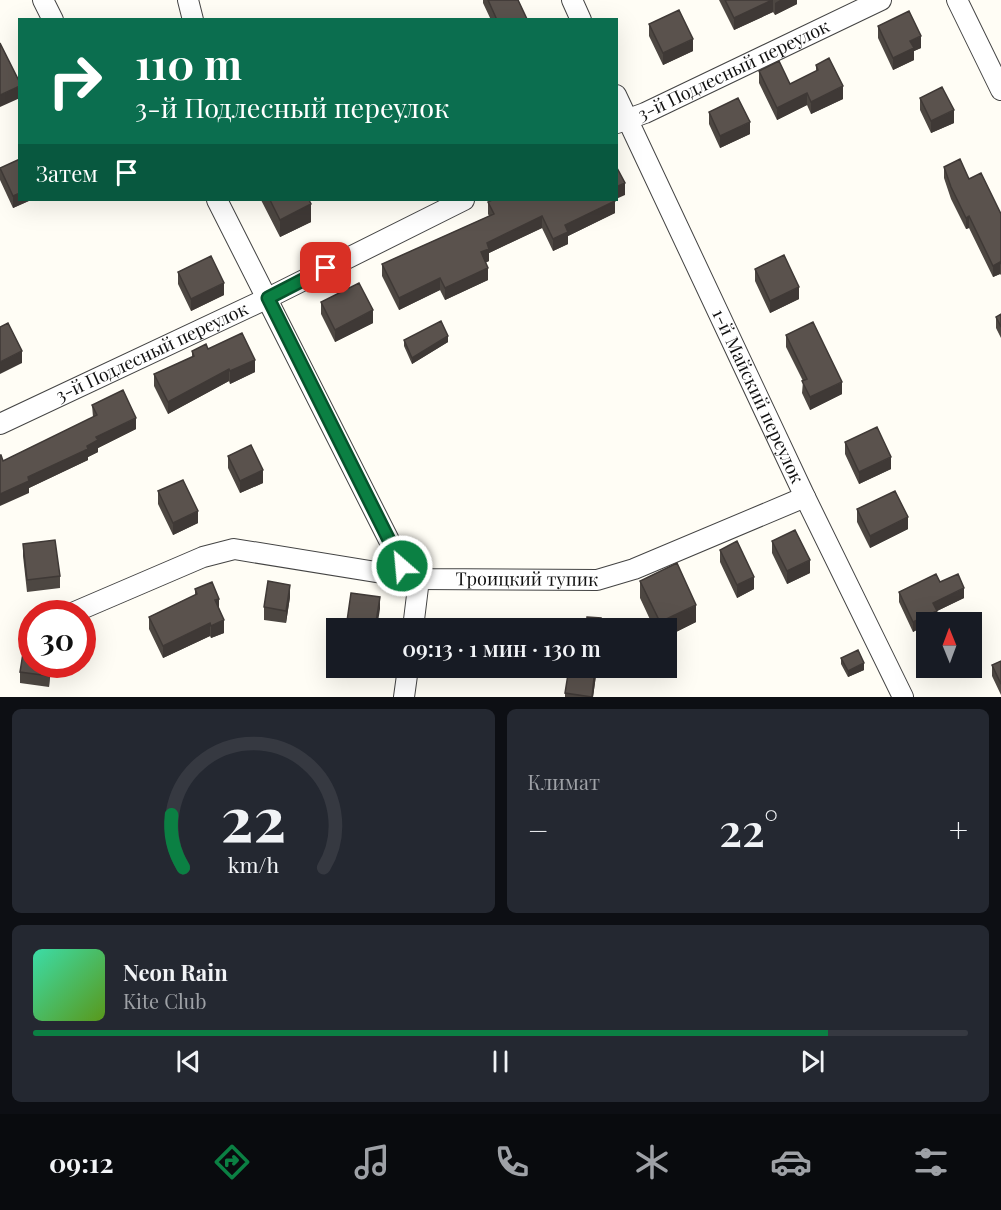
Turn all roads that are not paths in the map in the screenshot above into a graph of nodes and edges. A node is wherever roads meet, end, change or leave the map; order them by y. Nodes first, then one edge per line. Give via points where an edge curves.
1 (43, 0) edge
2 (188, 0) edge
3 (572, 0) edge
4 (881, 0) edge
5 (957, 0) edge
6 (52, 18) edge
7 (192, 18) edge
8 (580, 18) edge
9 (1001, 90) edge
10 (618, 104) edge
11 (622, 121) edge
12 (218, 201) edge
13 (462, 201) edge
14 (268, 298) junction
15 (0, 424) edge
16 (805, 497) junction
17 (419, 579) junction
18 (96, 603) edge
19 (414, 618) edge
20 (407, 678) edge
21 (404, 697) edge
22 (903, 697) edge

1 - 6 street
2 - 7 street
3 - 8 street
4 - 11 street, 3-й Подлесный переулок
5 - 9 street
10 - 11 street, 1-й Майский переулок
11 - 16 street, 1-й Майский переулок
12 - 14 street
13 - 14 street, 3-й Подлесный переулок
14 - 15 street, 3-й Подлесный переулок
14 - 17 street via 402,566
16 - 17 street, Троицкий тупик via 597,580
16 - 22 street, 1-й Майский переулок
17 - 18 street, Троицкий тупик via 234,549 203,557
17 - 19 street
20 - 21 street

